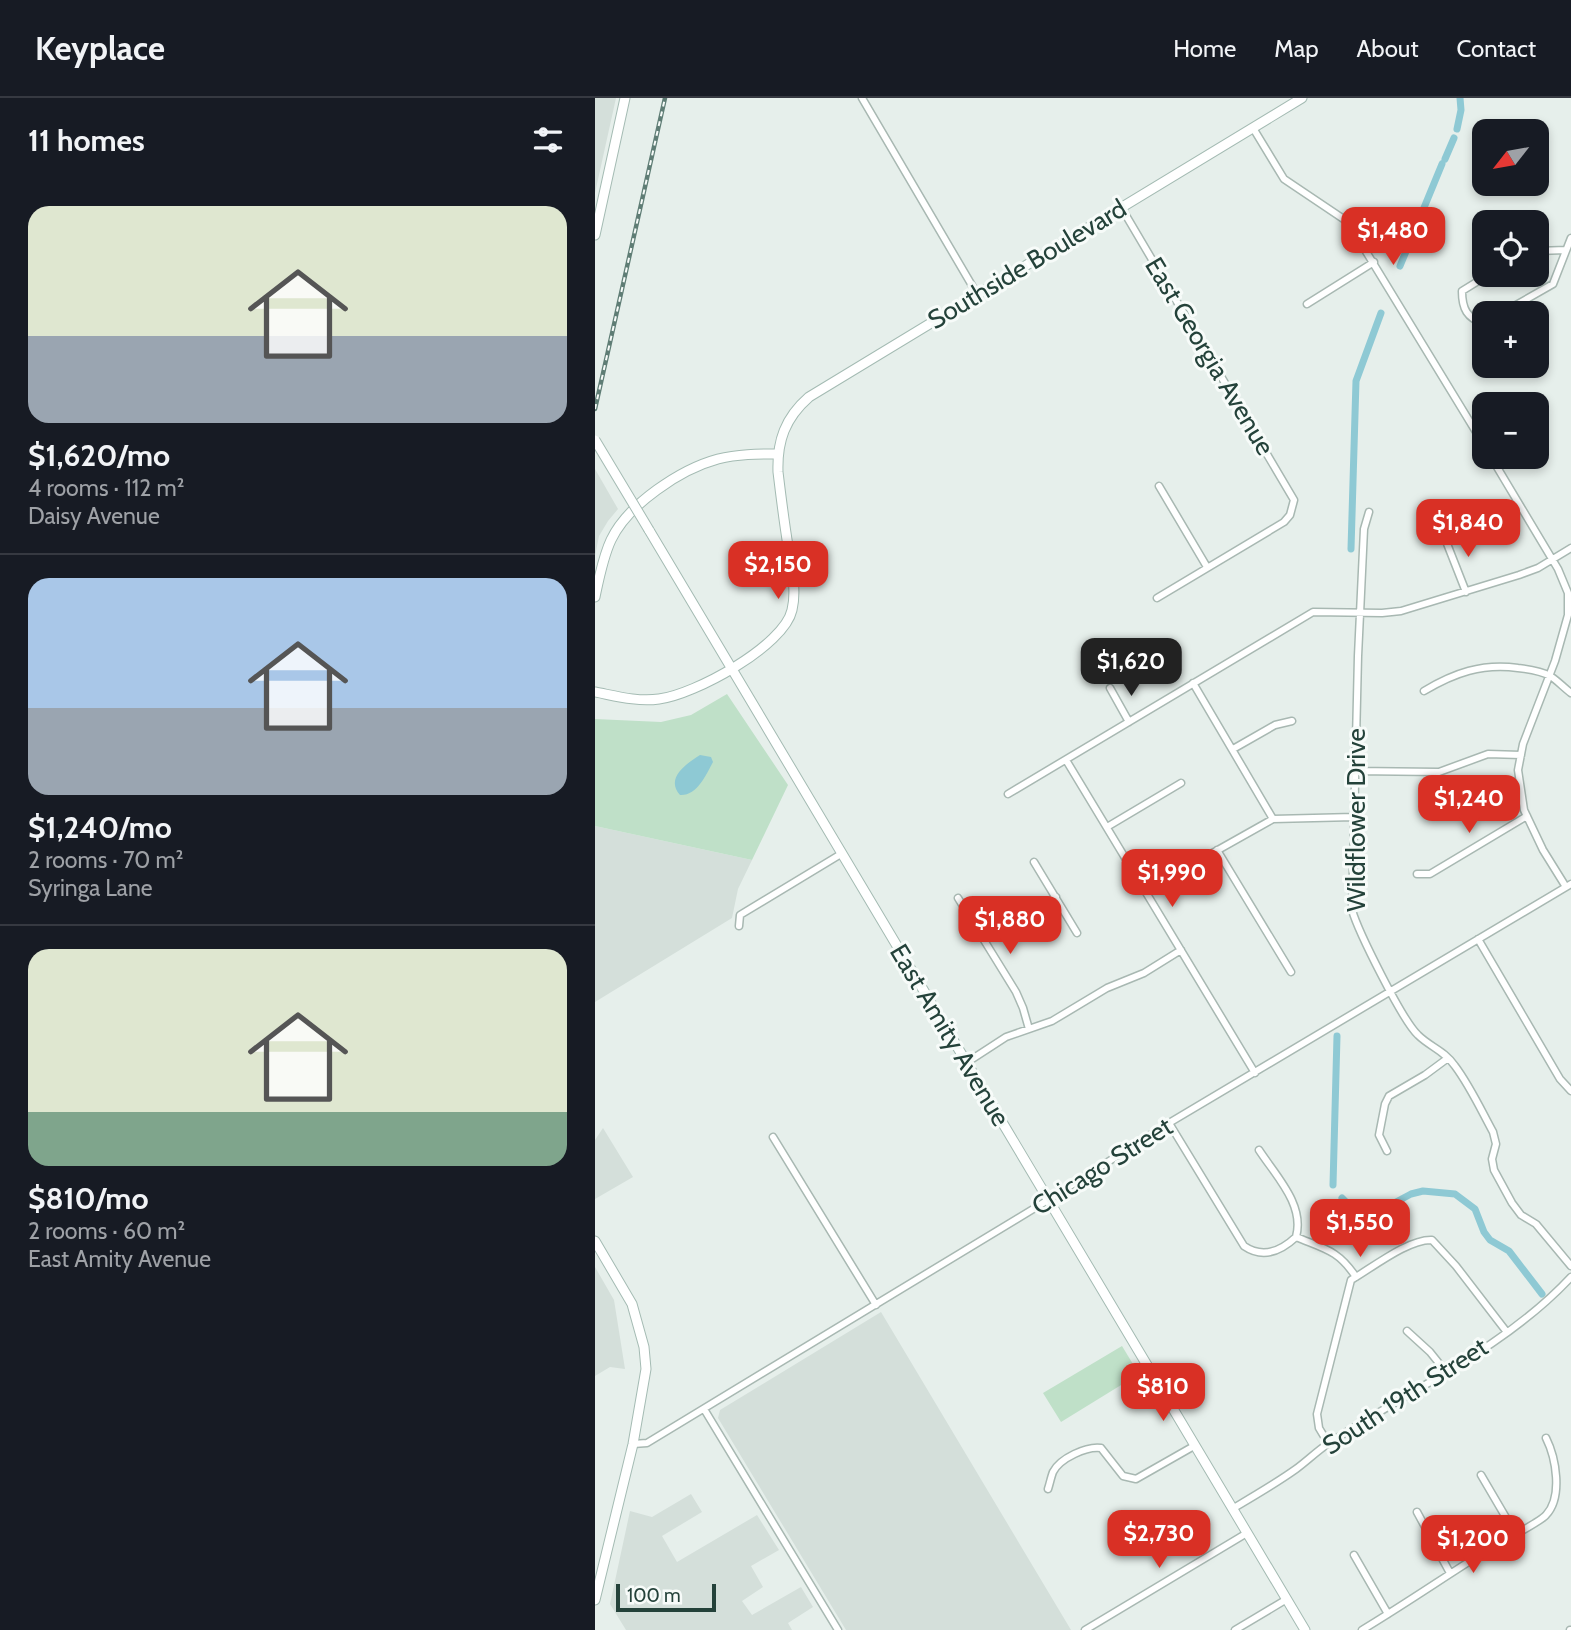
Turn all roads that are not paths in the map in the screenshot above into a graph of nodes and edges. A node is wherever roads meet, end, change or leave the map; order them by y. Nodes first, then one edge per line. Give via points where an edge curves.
1 (625, 98) edge
2 (862, 98) edge
3 (1302, 98) edge
4 (1253, 128) junction
5 (1121, 208) junction
6 (595, 235) edge
7 (1571, 238) edge
8 (1566, 250) junction
9 (1549, 251) edge
10 (1374, 262) junction
11 (1472, 285) edge
12 (977, 294) junction
13 (1524, 301) edge
14 (1307, 304) dead end
15 (1472, 319) edge
16 (1472, 425) edge
17 (595, 440) edge
18 (778, 454) junction
19 (1498, 469) edge
20 (1159, 486) dead end
21 (1369, 512) dead end
22 (1444, 536) dead end
23 (1571, 548) edge
24 (1553, 559) junction
25 (1207, 567) junction
26 (1466, 592) junction
27 (595, 597) edge
28 (1157, 598) dead end
29 (1360, 614) junction
30 (730, 668) junction
31 (1549, 675) junction
32 (1193, 683) junction
33 (1110, 688) dead end
34 (1424, 691) dead end
35 (596, 692) edge
36 (1571, 693) edge
37 (1292, 721) dead end
38 (1129, 722) junction
39 (1233, 749) junction
40 (1521, 755) junction
41 (1066, 760) junction
42 (1355, 771) junction
43 (1181, 783) dead end
44 (1008, 794) dead end
45 (1527, 816) junction
46 (1354, 817) junction
47 (1273, 819) junction
48 (1107, 827) junction
49 (1217, 850) junction
50 (841, 854) junction
51 (1034, 862) dead end
52 (1416, 874) dead end
53 (1568, 885) edge
54 (1145, 891) junction
55 (1056, 897) junction
56 (958, 898) dead end
57 (739, 926) dead end
58 (1077, 933) dead end
59 (983, 939) junction
60 (1478, 939) junction
61 (1181, 950) junction
62 (1291, 972) dead end
63 (1391, 991) junction
64 (1028, 1029) junction
65 (1448, 1058) junction
66 (966, 1063) junction
67 (1255, 1073) junction
68 (1571, 1091) edge
69 (1169, 1123) junction
70 (773, 1137) dead end
71 (1259, 1150) dead end
72 (1387, 1151) dead end
73 (1048, 1200) junction
74 (1296, 1237) junction
75 (595, 1241) edge
76 (1571, 1266) edge
77 (1356, 1277) junction
78 (1571, 1277) edge
79 (876, 1305) junction
80 (1407, 1331) dead end
81 (1506, 1331) junction
82 (1446, 1373) junction
83 (704, 1409) junction
84 (1546, 1438) dead end
85 (1328, 1443) junction
86 (633, 1444) junction
87 (1194, 1446) junction
88 (1481, 1475) dead end
89 (1048, 1489) dead end
90 (1232, 1508) junction
91 (1416, 1512) dead end
92 (1247, 1533) junction
93 (1515, 1533) junction
94 (1354, 1555) dead end
95 (1450, 1573) junction
96 (1286, 1599) junction
97 (595, 1600) edge
98 (1388, 1614) junction
99 (838, 1630) edge
100 (1086, 1630) edge
101 (1235, 1630) edge
102 (1305, 1630) edge
103 (1362, 1630) edge

1 - 6 main road
2 - 12 street
3 - 4 main road, Southside Boulevard
4 - 5 main road, Southside Boulevard
4 - 10 street via 1284,179 1348,222
5 - 12 main road, Southside Boulevard
5 - 25 street, East Georgia Avenue via 1293,495 1294,507 1284,522
7 - 8 street
8 - 9 street
8 - 13 street via 1553,284
10 - 14 street
10 - 16 street
11 - 15 street via 1462,291 1462,306
12 - 18 main road, Southside Boulevard via 809,397 788,421
17 - 30 main road, East Amity Avenue, bridge
18 - 27 main road via 715,460 646,498 611,539
18 - 30 main road via 795,589 792,611 774,639
19 - 24 street
20 - 25 street
21 - 29 street, Wildflower Drive
22 - 26 street
23 - 24 street
24 - 26 street
24 - 31 street via 1568,593 1569,615
25 - 28 street
26 - 29 street via 1401,611
29 - 32 street via 1313,612
29 - 42 street, Wildflower Drive
30 - 35 main road via 694,689 659,699
30 - 50 main road, East Amity Avenue
31 - 34 street via 1484,666 1449,676
31 - 36 street
31 - 40 street
32 - 38 street
32 - 39 street
33 - 38 street
37 - 39 street via 1275,725
38 - 41 street
39 - 47 street
40 - 42 street via 1488,754 1439,772
40 - 45 street via 1519,780
41 - 44 street
41 - 48 street
42 - 46 street, Wildflower Drive
43 - 48 street
45 - 52 street via 1430,873
45 - 53 street
46 - 47 street
46 - 63 street, Wildflower Drive via 1352,910
47 - 49 street
48 - 54 street
49 - 54 street
49 - 62 street
50 - 57 street via 740,915
50 - 66 main road, East Amity Avenue
51 - 55 street
53 - 60 street, Chicago Street
54 - 61 street
55 - 58 street
55 - 59 street
56 - 59 street
59 - 64 street via 1016,992
60 - 63 street, Chicago Street
60 - 68 street
61 - 64 street via 1052,1021
61 - 67 street
63 - 65 street, Wildflower Drive via 1417,1034
63 - 67 street, Chicago Street
64 - 66 street via 1006,1037
65 - 72 street via 1389,1096 1379,1135
65 - 76 street, Wildflower Drive via 1493,1132 1494,1171 1512,1203
66 - 73 main road, East Amity Avenue
67 - 69 street, Chicago Street
69 - 73 street, Chicago Street
69 - 74 street via 1244,1246 1275,1252
70 - 79 street
71 - 74 street via 1298,1214
73 - 79 street, Chicago Street
73 - 87 main road, East Amity Avenue
74 - 77 street via 1345,1260
75 - 86 main road via 632,1304 644,1347 646,1369
77 - 81 street via 1406,1248 1432,1240
77 - 85 street via 1351,1280 1317,1415
78 - 81 street, South 19th Street
79 - 83 street, Chicago Street
80 - 82 street
81 - 82 street, South 19th Street
82 - 85 street, South 19th Street
83 - 86 street, Chicago Street via 647,1443
83 - 99 street
84 - 93 street via 1557,1476 1554,1496 1546,1515
85 - 90 street, South 19th Street via 1277,1482
86 - 97 main road
87 - 89 street via 1136,1479 1123,1476 1101,1448 1092,1446 1058,1465
87 - 90 main road, East Amity Avenue
88 - 93 street
90 - 92 main road, East Amity Avenue
91 - 95 street
92 - 96 main road, East Amity Avenue
92 - 100 street
93 - 95 street
94 - 98 street
95 - 98 street
96 - 101 street
96 - 102 main road, East Amity Avenue
98 - 103 street

